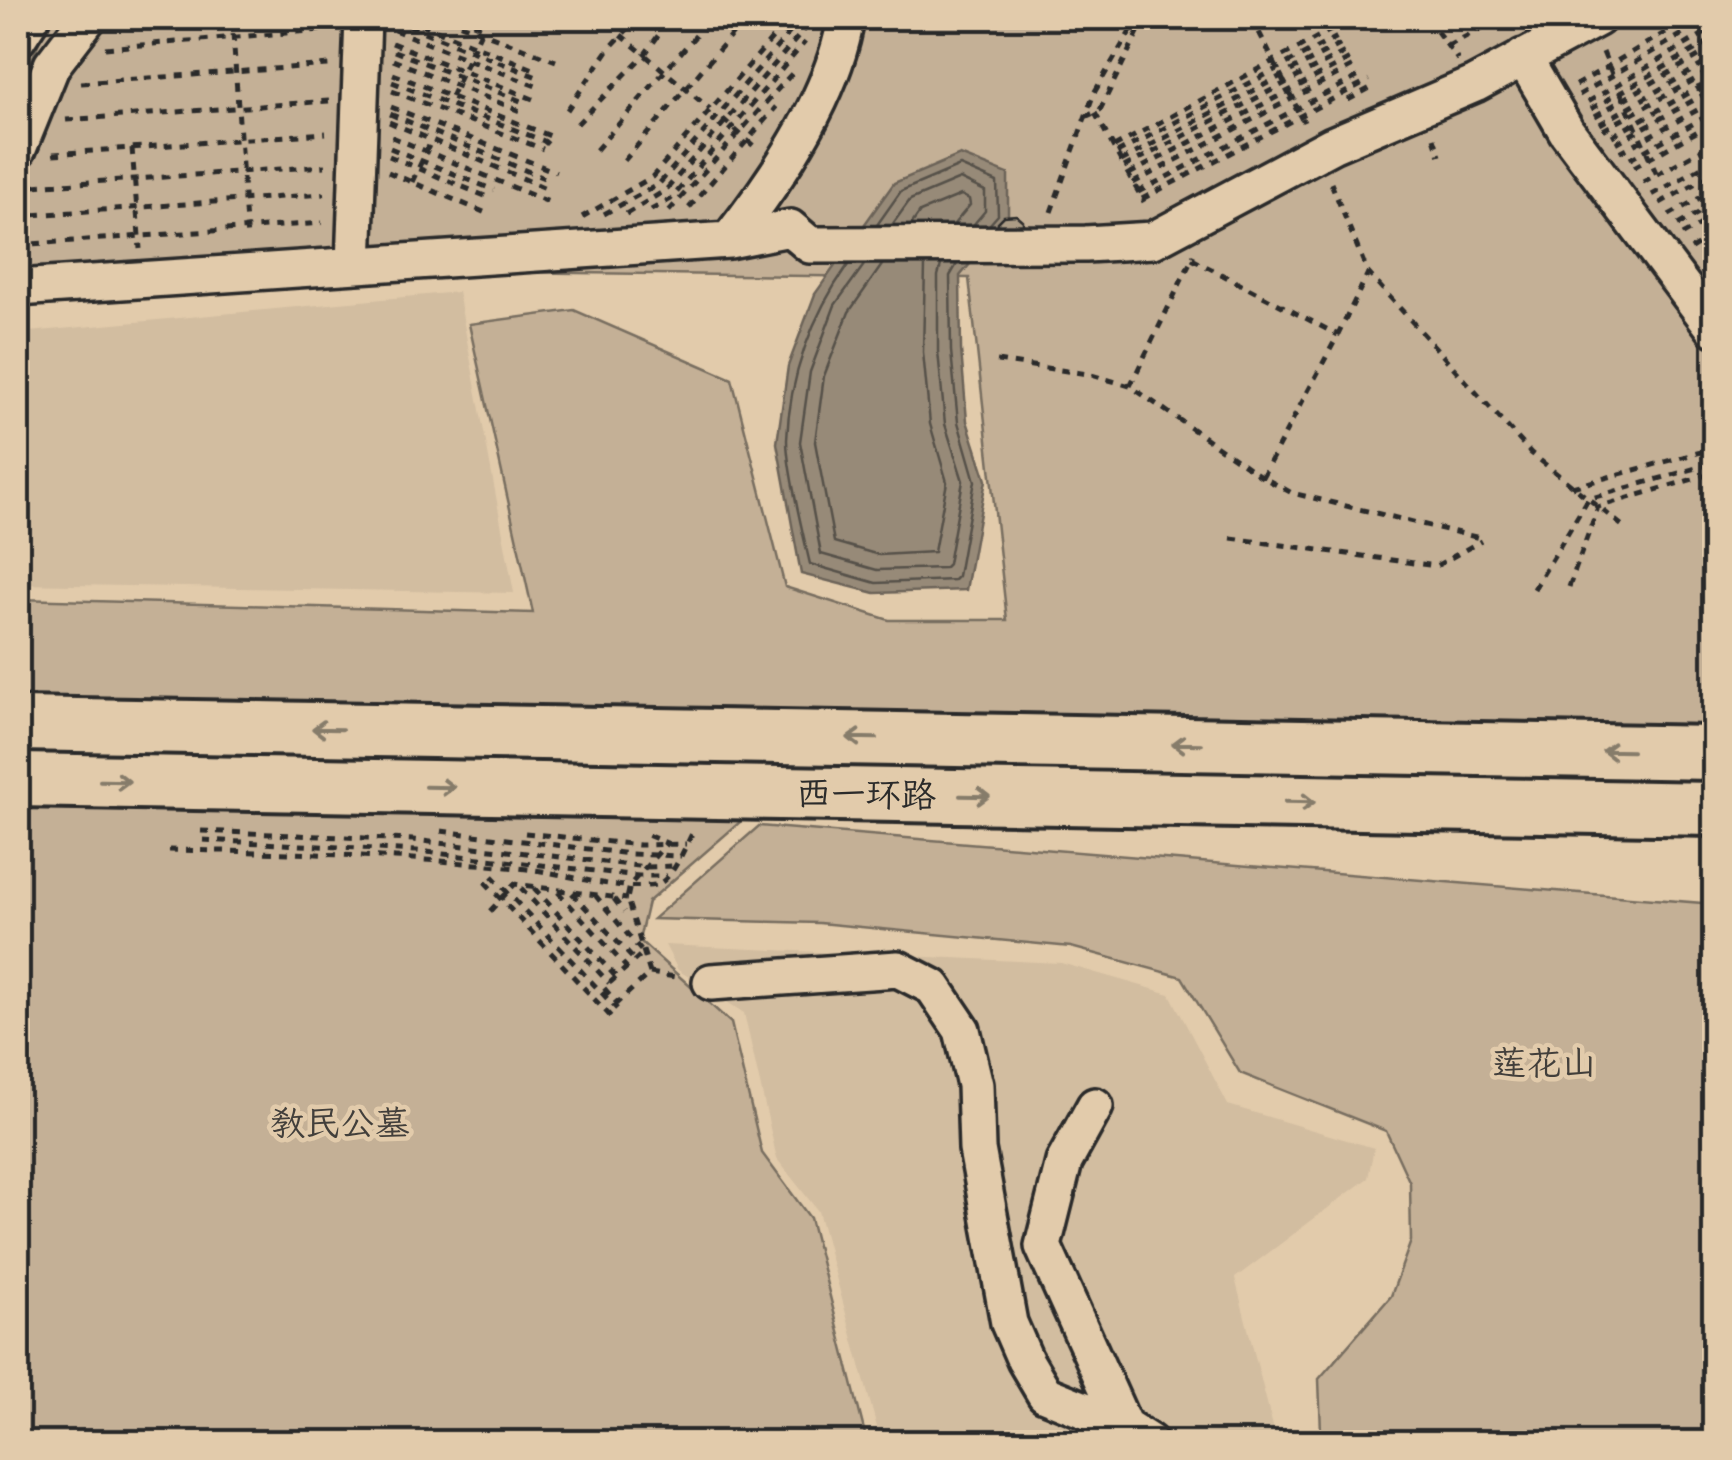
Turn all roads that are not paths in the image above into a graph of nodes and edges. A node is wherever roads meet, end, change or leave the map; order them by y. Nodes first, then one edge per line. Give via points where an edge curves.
1 (32, 18) edge
2 (88, 18) edge
3 (1598, 18) edge
4 (831, 23) edge
5 (18, 38) edge
6 (1523, 57) junction
7 (361, 95) edge
8 (27, 142) edge
9 (729, 240) junction
10 (354, 265) junction
11 (18, 288) edge
12 (1714, 328) edge
13 (18, 724) edge
14 (1714, 753) edge
15 (18, 780) edge
16 (1714, 809) edge
17 (711, 982) dead end
18 (1096, 1106) dead end
19 (1137, 1434) edge

1 - 5 street
2 - 8 street via 44,86
3 - 6 street
4 - 9 street via 840,54 783,168
6 - 9 street via 1318,152 1152,240 810,245 790,228
6 - 12 street via 1592,165
7 - 10 street
9 - 10 street
10 - 11 street
14 -> 13 highway, 西一环路
15 -> 16 highway, 西一环路
17 - 19 street via 898,970 932,987 962,1030 975,1085 977,1149 1009,1324 1045,1394
18 - 19 street via 1064,1162 1043,1246

